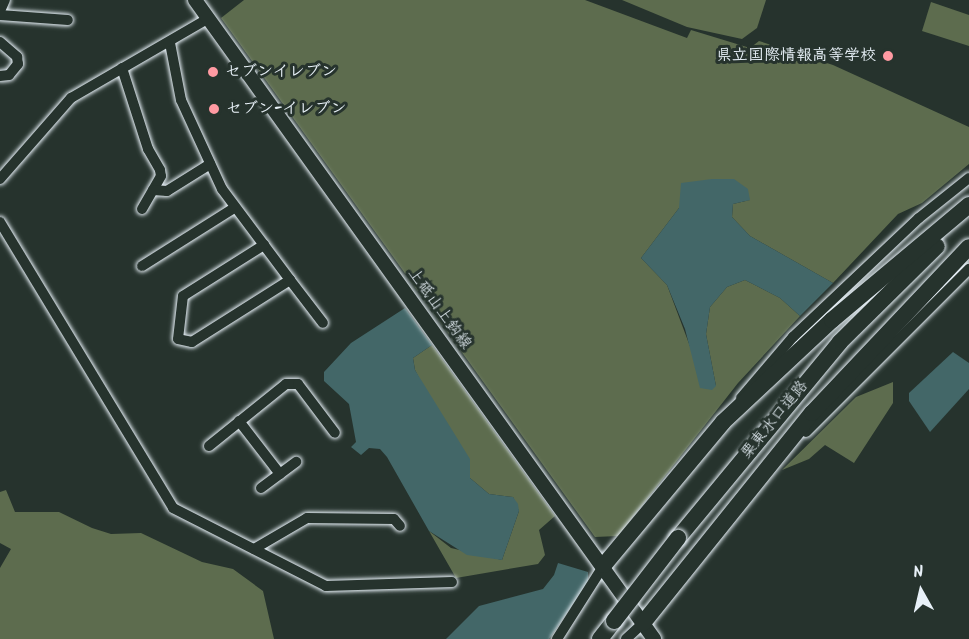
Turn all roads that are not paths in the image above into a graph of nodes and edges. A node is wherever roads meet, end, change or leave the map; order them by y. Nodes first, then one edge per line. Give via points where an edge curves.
1 (5, 0) edge
2 (195, 0) edge
3 (0, 13) edge
4 (209, 18) junction
5 (68, 20) dead end
6 (0, 42) edge
7 (170, 43) junction
8 (122, 69) junction
9 (0, 76) edge
10 (210, 164) junction
11 (969, 178) edge
12 (0, 179) edge
13 (153, 190) junction
14 (969, 205) edge
15 (234, 207) junction
16 (142, 209) dead end
17 (969, 217) edge
18 (0, 222) edge
19 (264, 245) junction
20 (969, 247) edge
21 (142, 266) dead end
22 (969, 269) edge
23 (290, 280) junction
24 (323, 323) dead end
25 (239, 421) junction
26 (723, 422) junction
27 (335, 433) dead end
28 (209, 446) dead end
29 (781, 450) junction
30 (296, 462) dead end
31 (280, 474) junction
32 (261, 488) dead end
33 (400, 526) dead end
34 (254, 549) junction
35 (604, 565) junction
36 (452, 582) dead end
37 (643, 623) junction
38 (557, 639) edge
39 (600, 639) edge
40 (626, 639) edge
41 (654, 639) edge

1 - 3 street
2 - 4 main road, 上砥山上鈎線
3 - 5 street
4 - 7 street
4 - 35 main road, 上砥山上鈎線
6 - 9 street via 17,57 18,64 9,75
7 - 8 street
7 - 10 street via 181,100
8 - 12 street via 71,99
8 - 13 street via 148,149 160,170
10 - 13 street via 167,191
10 - 15 street
11 - 26 street via 919,218 793,337 758,373
13 - 16 street
14 - 26 highway via 832,320
15 - 19 street
15 - 21 street
17 - 39 highway, 栗東水口道路, bridge via 912,268 840,342
18 - 34 street via 173,508
19 - 23 street
19 - 23 street via 183,296 178,339 192,342
20 - 29 highway
22 - 29 street via 795,442
23 - 24 street
25 - 27 street via 286,384 298,384
25 - 28 street
25 - 31 street
26 - 35 highway
29 - 37 highway
30 - 31 street
31 - 32 street
33 - 34 street via 394,519 307,518
34 - 36 street via 326,586
35 - 37 main road, 上砥山上鈎線
35 - 38 street
37 - 40 street
37 - 41 main road, 上砥山上鈎線

